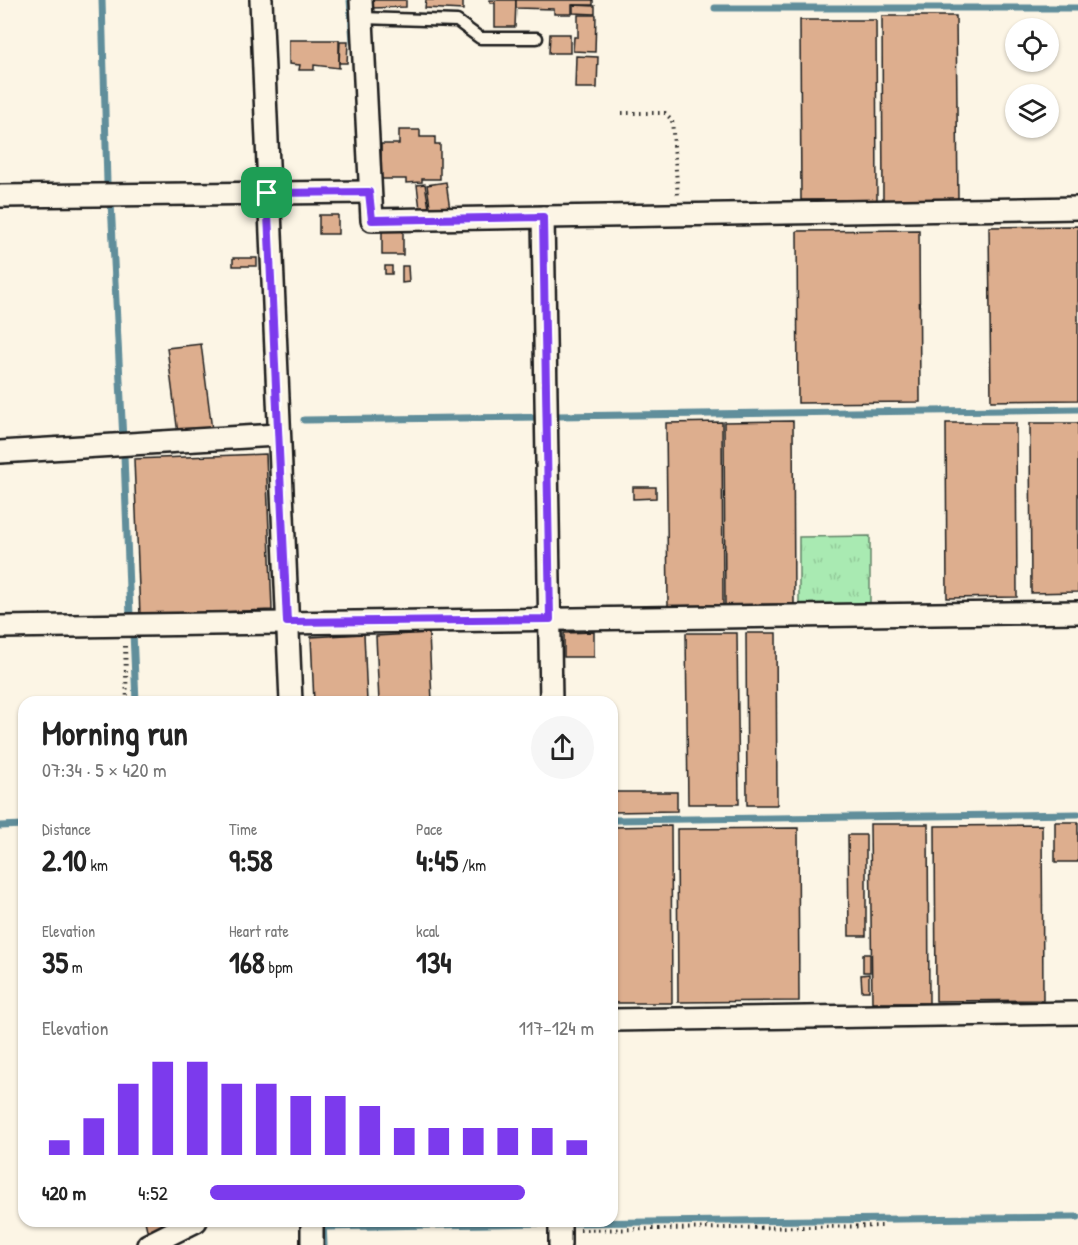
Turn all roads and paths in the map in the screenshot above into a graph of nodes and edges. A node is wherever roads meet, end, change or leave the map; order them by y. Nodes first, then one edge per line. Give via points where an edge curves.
1 (261, 0) edge
2 (362, 9) edge
3 (537, 38) dead end
4 (622, 113) dead end
5 (369, 192) junction
6 (274, 193) junction
7 (0, 195) edge
8 (1078, 208) edge
9 (680, 214) junction
10 (543, 217) junction
11 (277, 435) junction
12 (0, 452) edge
13 (1078, 612) edge
14 (550, 619) junction
15 (294, 622) junction
16 (124, 625) junction
17 (0, 627) edge
18 (128, 696) edge
19 (291, 696) edge
20 (551, 696) edge
21 (1078, 1013) edge
22 (618, 1020) edge
23 (885, 1226) dead end
24 (184, 1227) edge
25 (312, 1227) edge
26 (560, 1232) edge
27 (148, 1245) edge
28 (312, 1245) edge

1 - 6 street
2 - 3 lane via 457,21 480,38
2 - 5 street
4 - 9 path via 665,113 672,120
5 - 6 street
5 - 10 street via 372,220
6 - 7 street
6 - 11 street
8 - 9 street
9 - 10 street
10 - 14 street
11 - 12 street
11 - 15 street
13 - 14 street
14 - 15 street
14 - 20 street
15 - 16 street
15 - 19 street
16 - 17 street
16 - 18 path
21 - 22 street
23 - 26 path
24 - 27 street
25 - 28 street

